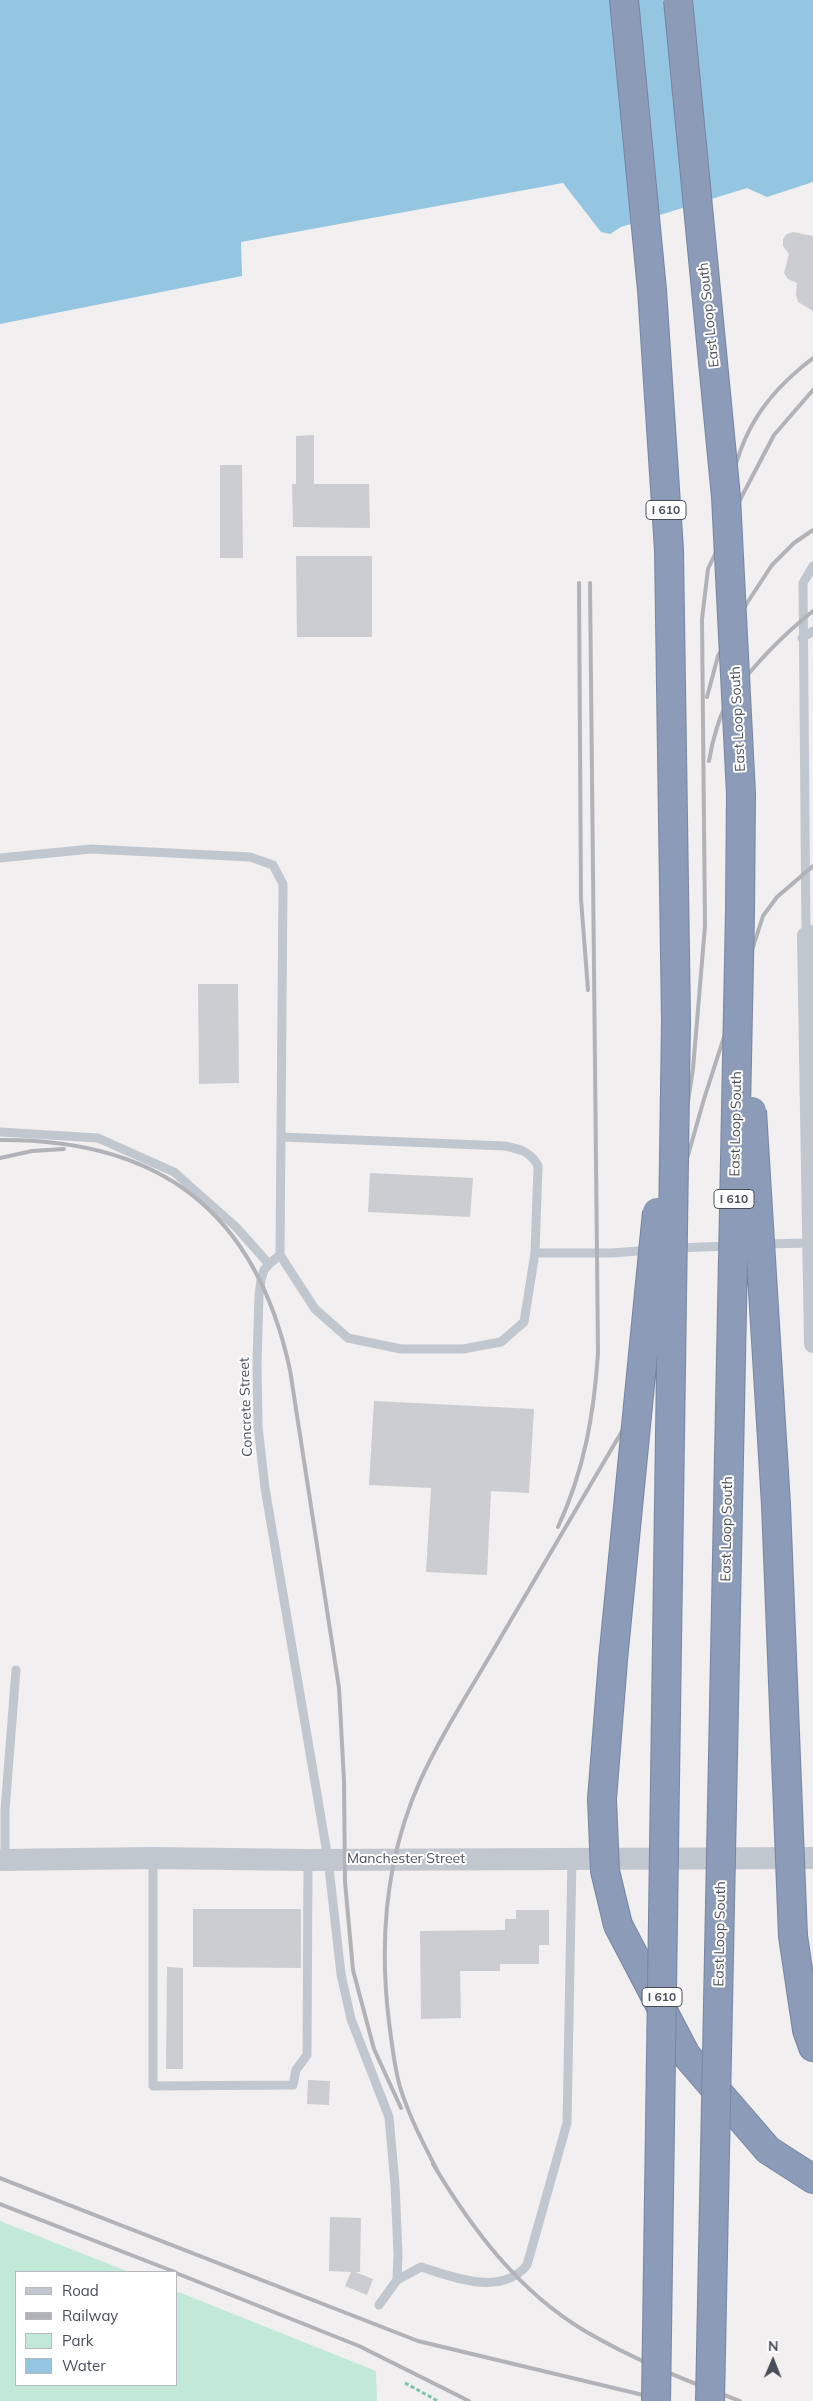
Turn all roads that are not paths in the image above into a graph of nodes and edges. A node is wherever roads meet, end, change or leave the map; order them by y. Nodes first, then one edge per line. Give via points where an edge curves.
1 (624, 0) edge
2 (678, 0) edge
3 (810, 569) edge
4 (813, 631) edge
5 (802, 638) junction
6 (0, 858) edge
7 (740, 912) junction
8 (809, 935) edge
9 (676, 1021) junction
10 (810, 1039) edge
11 (0, 1132) edge
12 (282, 1137) junction
13 (811, 1243) edge
14 (535, 1253) junction
15 (280, 1256) junction
16 (269, 1264) junction
17 (813, 1344) edge
18 (16, 1670) dead end
19 (153, 1858) junction
20 (572, 1858) junction
21 (813, 1858) edge
22 (318, 1859) junction
23 (3, 1860) edge
24 (813, 2047) edge
25 (813, 2179) edge
26 (397, 2280) junction
27 (379, 2305) dead end
28 (656, 2401) edge
29 (710, 2401) edge

1 - 9 highway, I 610 via 652,290 669,550
2 - 7 highway, East Loop South / I 610, bridge via 726,497 741,794
3 - 5 lane via 803,583
4 - 5 lane
5 - 8 lane
6 - 12 lane via 91,849 250,857 273,865 283,884
7 - 24 highway, bridge via 776,1506 793,1936 807,2030
7 - 29 highway, East Loop South / I 610, bridge
8 - 10 street
9 - 25 highway, bridge via 615,1640 602,1799 605,1871 618,1925 686,2055 768,2150
9 - 28 highway, I 610, bridge
10 - 13 street
11 - 16 lane via 98,1138 174,1172 236,1227
12 - 14 lane via 506,1146 522,1150 534,1158 538,1166
12 - 15 lane
13 - 14 lane via 667,1248 612,1254
13 - 17 street
14 - 15 lane via 524,1322 501,1342 463,1349 401,1349 348,1338 316,1308
15 - 16 lane
16 - 22 lane, Concrete Street via 264,1270 258,1295 258,1426
18 - 23 lane
19 - 22 street, Manchester Street
19 - 22 lane via 153,2086 293,2085 296,2070 307,2055
19 - 23 street, Manchester Street
20 - 21 street, Manchester Street
20 - 22 street, Manchester Street
20 - 26 lane via 567,2123 527,2265 516,2277 476,2283 421,2268
22 - 26 lane via 351,2019 389,2117 395,2184
26 - 27 lane

